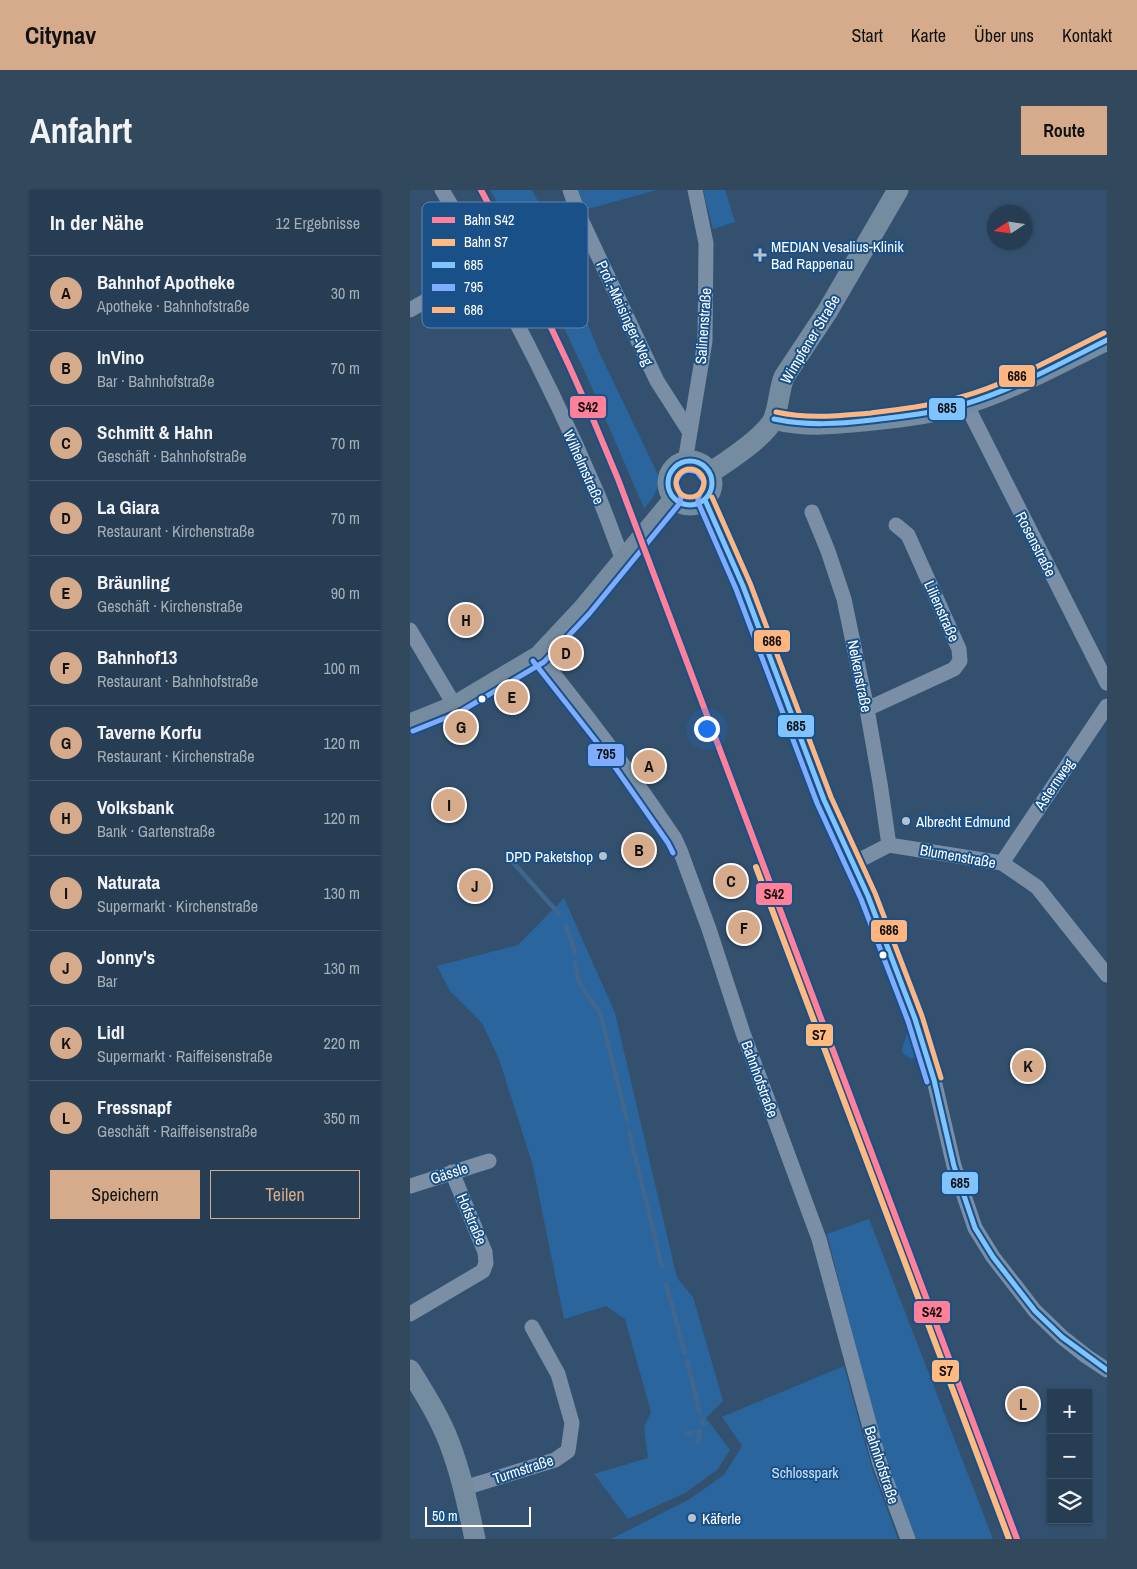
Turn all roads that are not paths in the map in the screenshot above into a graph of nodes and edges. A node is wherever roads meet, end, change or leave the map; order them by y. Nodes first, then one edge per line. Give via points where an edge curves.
1 (442, 190) edge
2 (570, 190) edge
3 (695, 190) edge
4 (898, 190) edge
5 (449, 202) edge
6 (574, 202) edge
7 (588, 234) edge
8 (422, 303) edge
9 (410, 310) edge
10 (519, 328) edge
11 (1107, 340) edge
12 (966, 404) junction
13 (774, 419) junction
14 (689, 431) junction
15 (685, 462) junction
16 (710, 474) junction
17 (674, 499) junction
18 (705, 500) junction
19 (812, 512) dead end
20 (896, 525) dead end
21 (623, 560) junction
22 (410, 630) edge
23 (539, 656) junction
24 (1107, 683) edge
25 (455, 706) junction
26 (1107, 706) edge
27 (867, 709) junction
28 (410, 724) edge
29 (889, 845) junction
30 (854, 863) junction
31 (1002, 863) junction
32 (1107, 975) edge
33 (489, 1161) dead end
34 (452, 1172) junction
35 (410, 1186) edge
36 (410, 1314) edge
37 (532, 1327) dead end
38 (410, 1370) edge
39 (1107, 1370) edge
40 (464, 1488) junction
41 (475, 1539) edge
42 (908, 1539) edge

1 - 5 street, Wilhelmstraße
2 - 6 street, Prof.-Meisinger-Weg
3 - 14 street, Salinenstraße via 706,243 705,337
4 - 13 street, Wimpfener Straße via 784,377
7 - 14 street, Prof.-Meisinger-Weg via 657,381
8 - 9 street
10 - 21 street, Wilhelmstraße via 597,493
11 - 12 street
12 - 13 street via 918,415 810,426
12 - 24 street, Rosenstraße
13 - 16 street, Wimpfener Straße via 756,439
14 - 15 street, Salinenstraße
15 - 16 street via 702,464
15 - 17 street via 674,468 669,479 668,486
16 - 18 street via 712,490
17 - 18 street via 692,506
17 - 21 street
18 - 30 street via 743,586 824,800
19 - 27 street, Nelkenstraße via 844,599
20 - 27 street, Lilienstraße via 908,535 959,649 960,660 954,669
21 - 23 street
22 - 25 street
23 - 25 street
23 - 42 street, Bahnhofstraße via 626,769 680,850 818,1239 880,1464
25 - 28 street
26 - 31 street, Asternweg
27 - 29 street, Nelkenstraße
29 - 30 street
29 - 31 street, Blumenstraße
30 - 39 street via 930,1064 954,1166 975,1228 992,1257 1035,1311 1062,1337
31 - 32 street, Blumenstraße via 1036,887
33 - 34 street, Gässle
34 - 35 street, Gässle
34 - 36 street, Hofstraße via 485,1252 486,1263 483,1272
37 - 40 street, Turmstraße via 558,1374 572,1423 568,1450 555,1460
38 - 40 street via 433,1407
40 - 41 street

